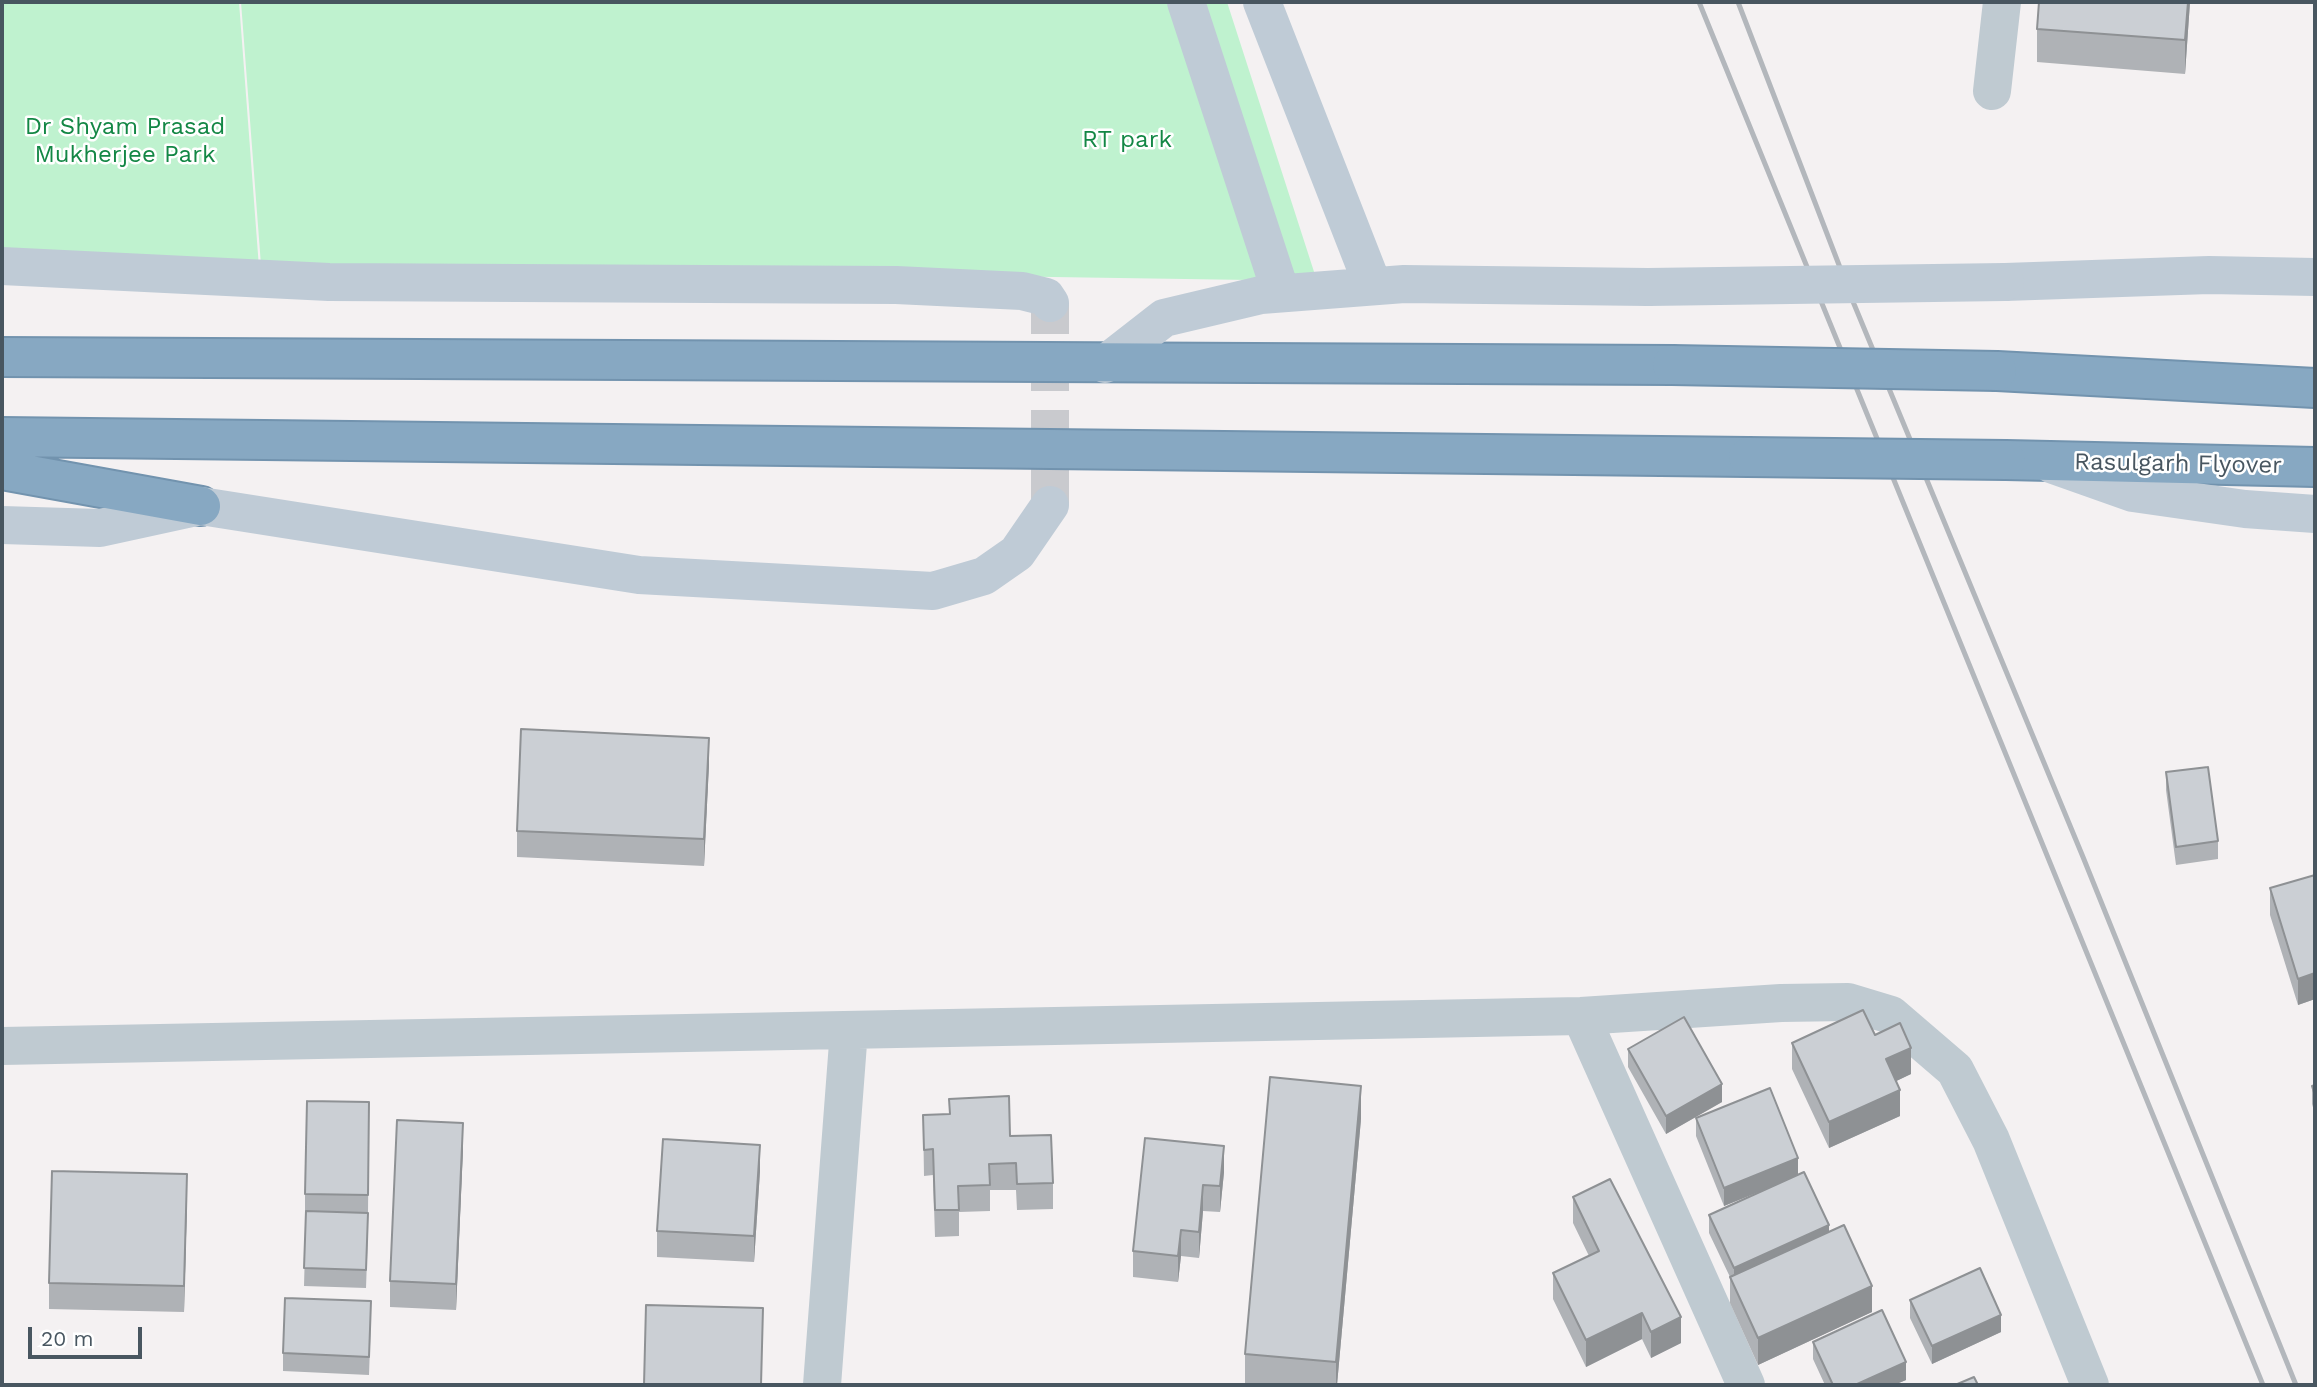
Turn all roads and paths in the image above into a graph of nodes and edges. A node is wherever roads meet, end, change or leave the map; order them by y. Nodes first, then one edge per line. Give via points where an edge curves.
1 (1186, 2) edge
2 (1262, 2) edge
3 (2002, 2) edge
4 (1993, 91) dead end
5 (2, 266) edge
6 (2315, 277) edge
7 (1373, 286) junction
8 (1281, 293) junction
9 (1050, 303) dead end
10 (2, 357) edge
11 (1105, 364) junction
12 (2315, 387) edge
13 (2, 437) edge
14 (2023, 460) junction
15 (2315, 467) edge
16 (2, 470) edge
17 (1050, 505) tunnel mouth
18 (201, 506) junction
19 (2315, 514) edge
20 (2, 525) edge
21 (1581, 1016) junction
22 (849, 1030) junction
23 (2, 1046) edge
24 (822, 1385) edge
25 (1746, 1385) edge
26 (2090, 1385) edge

1 - 8 street
2 - 7 street
3 - 4 street
5 - 9 street via 329,282 896,285 1021,291 1046,297
6 - 7 street, bridge via 2209,275 1648,287
7 - 8 street
8 - 11 street via 1164,318
10 - 11 highway
11 - 12 highway, bridge via 1997,371
13 - 14 highway, Rasulgarh Flyover, bridge
14 - 15 highway, Rasulgarh Flyover
14 - 19 street via 2133,493
16 - 18 highway
17 - 18 street via 1017,553 984,576 933,591 639,575
18 - 20 street via 100,528
21 - 22 street
21 - 25 street
21 - 26 street via 1848,1002 1891,1015 1955,1070 1991,1140
22 - 23 street
22 - 24 street

